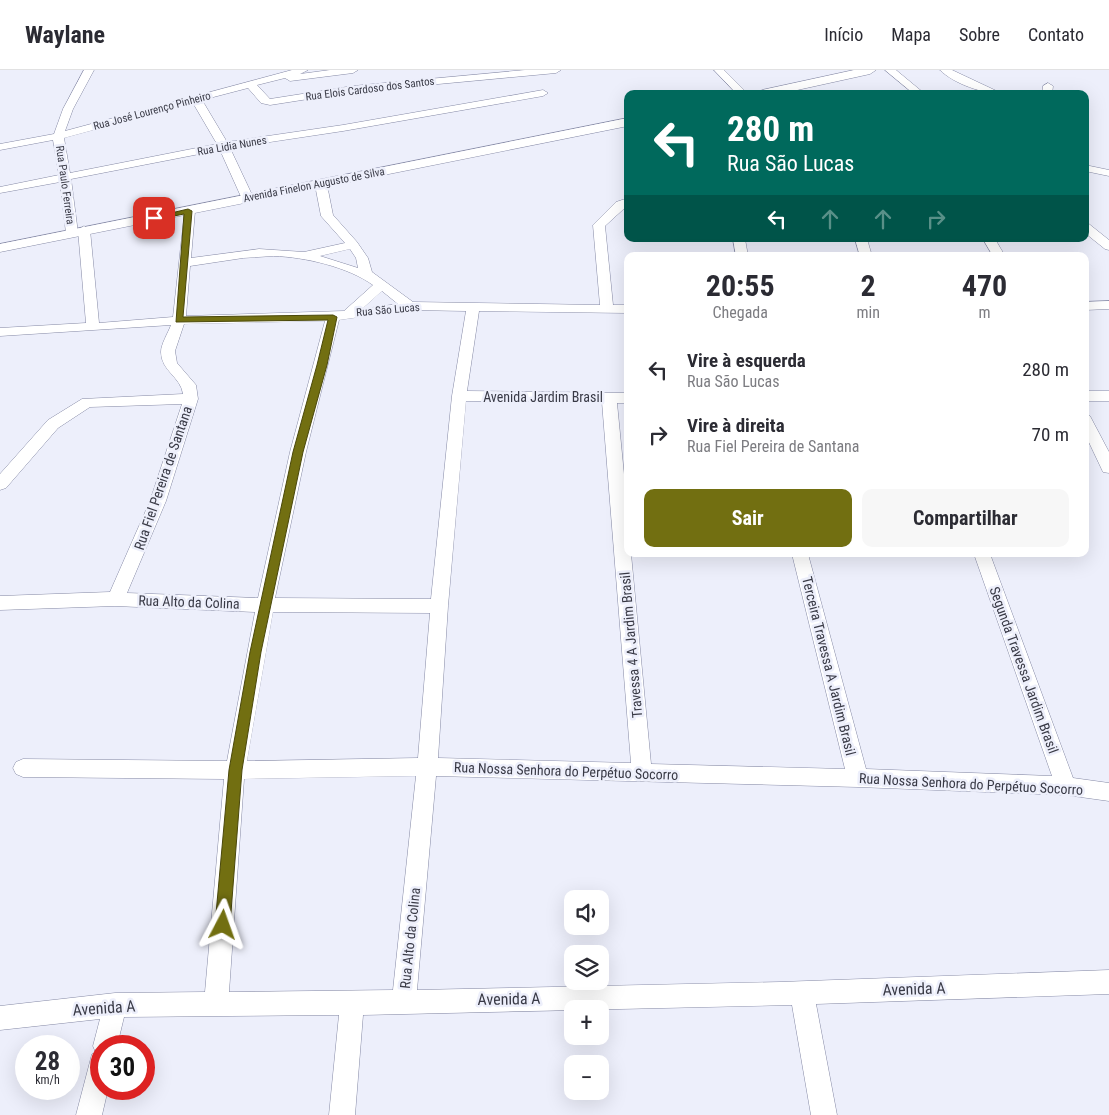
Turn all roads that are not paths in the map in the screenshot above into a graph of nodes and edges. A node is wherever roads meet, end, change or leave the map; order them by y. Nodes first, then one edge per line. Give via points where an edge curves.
1 (89, 70) edge
2 (303, 70) edge
3 (550, 70) edge
4 (719, 70) edge
5 (870, 70) edge
6 (890, 70) edge
7 (945, 70) edge
8 (349, 71) edge
9 (270, 80) junction
10 (251, 85) junction
11 (353, 89) junction
12 (739, 90) edge
13 (780, 90) edge
14 (915, 90) edge
15 (987, 90) edge
16 (543, 93) dead end
17 (196, 99) junction
18 (624, 123) edge
19 (58, 136) junction
20 (224, 146) junction
21 (0, 147) edge
22 (1089, 169) edge
23 (1109, 173) edge
24 (65, 178) junction
25 (320, 185) junction
26 (0, 190) edge
27 (248, 198) junction
28 (624, 202) edge
29 (188, 211) junction
30 (1089, 230) edge
31 (78, 232) junction
32 (353, 245) junction
33 (1109, 246) edge
34 (0, 248) edge
35 (303, 255) junction
36 (184, 264) junction
37 (366, 274) junction
38 (381, 285) junction
39 (1109, 305) edge
40 (410, 306) junction
41 (1089, 306) edge
42 (473, 307) junction
43 (607, 309) junction
44 (624, 309) edge
45 (341, 315) junction
46 (179, 320) junction
47 (93, 326) junction
48 (0, 332) edge
49 (459, 396) junction
50 (1089, 396) edge
51 (1109, 396) edge
52 (609, 398) junction
53 (624, 398) edge
54 (190, 399) junction
55 (1089, 427) edge
56 (1109, 468) edge
57 (0, 484) edge
58 (801, 557) edge
59 (983, 557) edge
60 (115, 599) junction
61 (0, 603) edge
62 (265, 605) junction
63 (439, 606) junction
64 (427, 767) junction
65 (23, 768) dead end
66 (235, 770) junction
67 (642, 774) junction
68 (858, 778) junction
69 (1066, 786) junction
70 (1109, 792) edge
71 (1109, 982) edge
72 (802, 994) junction
73 (404, 1001) junction
74 (216, 1004) junction
75 (352, 1004) junction
76 (115, 1005) junction
77 (0, 1018) edge
78 (108, 1035) edge
79 (93, 1100) edge
80 (90, 1115) edge
81 (342, 1115) edge
82 (824, 1115) edge

1 - 19 street
2 - 9 street, Rua José Lourenço Pinheiro
3 - 11 street, Rua Elois Cardoso dos Santos
4 - 12 street
5 - 13 street
6 - 14 street
7 - 15 street
8 - 9 street
8 - 11 street
9 - 10 street, Rua José Lourenço Pinheiro
10 - 11 street, Rua Elois Cardoso dos Santos via 268,102
10 - 17 street, Rua José Lourenço Pinheiro
16 - 20 street, Rua Lidia Nunes
17 - 19 street, Rua José Lourenço Pinheiro
17 - 20 street
18 - 25 street, Avenida Finelon Augusto de Silva
19 - 21 street, Rua José Lourenço Pinheiro
19 - 24 street, Rua Paulo Ferreira
20 - 24 street, Rua Lidia Nunes
20 - 27 street
22 - 23 street
24 - 26 street, Rua Lidia Nunes
24 - 31 street, Rua Paulo Ferreira
25 - 27 street, Avenida Finelon Augusto de Silva
25 - 32 street via 327,216
27 - 29 street, Avenida Finelon Augusto de Silva
28 - 43 street via 599,225
29 - 31 street, Avenida Finelon Augusto de Silva
29 - 36 street, Rua Fiel Pereira de Santana
30 - 33 street
31 - 34 street, Avenida Finelon Augusto de Silva
31 - 47 street, Rua Paulo Ferreira
32 - 35 street
32 - 37 street via 362,258
35 - 36 street via 236,256
35 - 37 street
36 - 46 street, Rua Fiel Pereira de Santana
37 - 38 street
38 - 40 street
38 - 45 street
39 - 41 street
40 - 42 street, Rua São Lucas
40 - 45 street, Rua São Lucas
42 - 43 street, Rua São Lucas
42 - 49 street, Rua Alto da Colina
43 - 44 street, Rua São Lucas
45 - 46 street, Rua São Lucas
45 - 62 street via 322,365 298,452
46 - 47 street, Rua São Lucas
46 - 54 street, Rua Fiel Pereira de Santana via 168,358 189,385
47 - 48 street, Rua São Lucas
49 - 52 street, Avenida Jardim Brasil
49 - 63 street, Rua Alto da Colina
50 - 51 street
52 - 53 street, Avenida Jardim Brasil
52 - 67 street, Travessa 4 A Jardim Brasil
54 - 57 street via 87,402 53,424
54 - 60 street, Rua Fiel Pereira de Santana via 151,521
55 - 56 street
58 - 68 street, Terceira Travessa A Jardim Brasil
59 - 69 street, Segunda Travessa Jardim Brasil
60 - 61 street, Rua Alto da Colina
60 - 62 street, Rua Alto da Colina
62 - 63 street, Rua Alto da Colina
62 - 66 street
63 - 64 street, Rua Alto da Colina
64 - 66 street, Rua Nossa Senhora do Perpétuo Socorro
64 - 67 street, Rua Nossa Senhora do Perpétuo Socorro
64 - 73 street, Rua Alto da Colina
65 - 66 street, Rua Nossa Senhora do Perpétuo Socorro
66 - 74 street
67 - 68 street, Rua Nossa Senhora do Perpétuo Socorro
68 - 69 street, Rua Nossa Senhora do Perpétuo Socorro
69 - 70 street, Rua Nossa Senhora do Perpétuo Socorro
71 - 72 street, Avenida A
72 - 73 street, Avenida A
72 - 82 street
73 - 75 street, Avenida A
74 - 75 street, Avenida A
74 - 76 street, Avenida A
75 - 81 street
76 - 77 street, Avenida A
76 - 78 street
79 - 80 street

